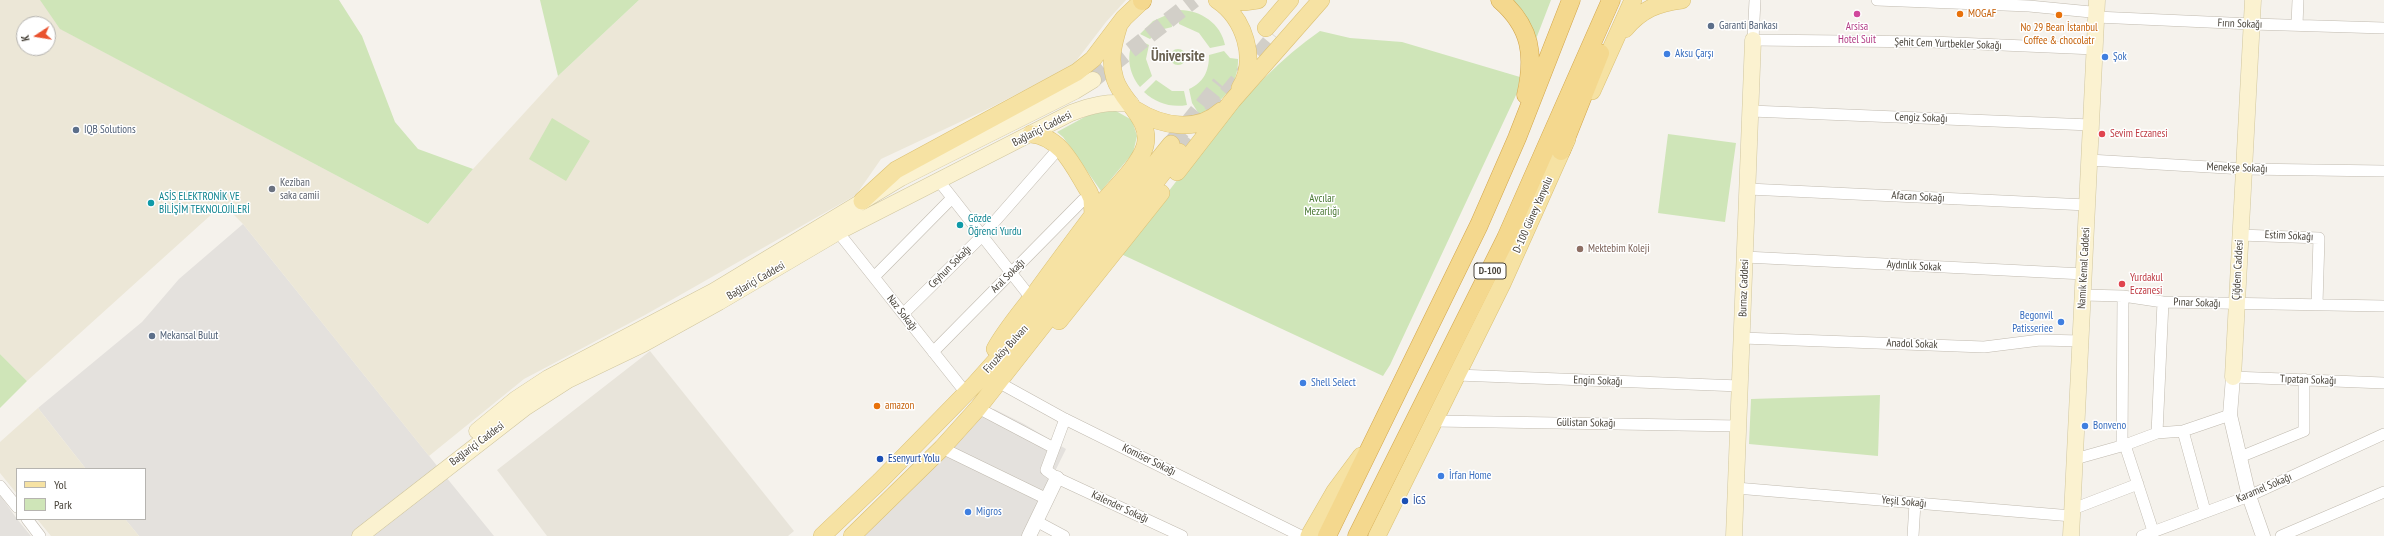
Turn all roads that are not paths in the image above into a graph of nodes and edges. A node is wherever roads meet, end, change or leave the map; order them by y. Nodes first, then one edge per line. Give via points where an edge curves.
1 (1142, 0) edge
2 (1217, 0) edge
3 (1228, 0) edge
4 (1258, 0) edge
5 (1290, 0) edge
6 (1306, 0) edge
7 (1321, 0) edge
8 (1500, 0) edge
9 (1571, 0) edge
10 (1611, 0) edge
11 (1621, 0) edge
12 (1633, 0) edge
13 (1682, 0) edge
14 (1755, 0) edge
15 (1877, 0) edge
16 (2097, 0) edge
17 (2253, 0) edge
18 (2298, 0) edge
19 (2096, 17) junction
20 (2252, 24) junction
21 (1119, 26) junction
22 (2297, 26) junction
23 (2384, 28) edge
24 (1616, 40) junction
25 (1753, 40) junction
26 (2095, 49) junction
27 (1093, 80) tunnel mouth
28 (1232, 101) junction
29 (1134, 107) junction
30 (1751, 111) junction
31 (2091, 125) junction
32 (1031, 134) junction
33 (1517, 138) junction
34 (1060, 147) junction
35 (1561, 151) junction
36 (2089, 160) junction
37 (2244, 169) junction
38 (2384, 171) edge
39 (938, 181) junction
40 (1748, 188) junction
41 (952, 198) junction
42 (1083, 200) dead end
43 (862, 201) junction
44 (2087, 205) junction
45 (1093, 215) junction
46 (838, 232) junction
47 (2240, 235) junction
48 (982, 236) junction
49 (1745, 257) junction
50 (1011, 272) junction
51 (2084, 274) junction
52 (874, 277) junction
53 (2083, 295) junction
54 (2123, 296) junction
55 (1031, 298) junction
56 (2163, 302) junction
57 (2237, 304) junction
58 (2317, 304) junction
59 (2384, 306) edge
60 (903, 314) junction
61 (1742, 338) junction
62 (2081, 341) junction
63 (610, 352) junction
64 (933, 352) junction
65 (1457, 376) junction
66 (2232, 377) junction
67 (2304, 380) junction
68 (998, 382) junction
69 (2384, 383) edge
70 (1740, 386) junction
71 (970, 389) junction
72 (978, 408) junction
73 (2230, 415) junction
74 (1065, 419) junction
75 (1434, 421) junction
76 (1739, 426) junction
77 (2183, 431) junction
78 (2157, 433) junction
79 (2384, 434) edge
80 (1372, 444) junction
81 (2124, 445) junction
82 (942, 448) junction
83 (1054, 448) junction
84 (2240, 457) junction
85 (2075, 459) junction
86 (1057, 478) junction
87 (2138, 484) junction
88 (0, 486) edge
89 (1736, 488) junction
90 (2384, 492) edge
91 (2249, 496) junction
92 (1047, 499) junction
93 (1915, 503) junction
94 (16, 506) edge
95 (2205, 511) junction
96 (2072, 512) junction
97 (28, 520) edge
98 (1036, 521) junction
99 (2153, 531) junction
100 (40, 536) edge
101 (360, 536) edge
102 (822, 536) edge
103 (852, 536) edge
104 (1029, 536) edge
105 (1064, 536) edge
106 (1182, 536) edge
107 (1301, 536) edge
108 (1309, 536) edge
109 (1327, 536) edge
110 (1358, 536) edge
111 (1377, 536) edge
112 (1734, 536) edge
113 (1913, 536) edge
114 (2071, 536) edge
115 (2142, 536) edge
116 (2263, 536) edge
117 (2281, 536) edge

1 - 21 main road via 1128,12
2 - 28 main road via 1239,23 1247,46 1247,66 1242,84
3 - 4 main road
5 - 6 main road via 1270,32
7 - 28 main road
8 - 33 highway via 1517,17 1526,32 1530,54 1530,70
9 - 33 highway, D-100
10 - 110 highway, D-100 via 1506,238
11 - 35 highway
12 - 24 main road, D-100 Güney Yanyolu
13 - 24 main road via 1664,2 1643,10
14 - 25 street
15 - 19 street, Fırın Sokağı via 2029,6 2091,12
16 - 19 main road, Namık Kemal Caddesi
17 - 20 main road, Çiğdem Caddesi
18 - 22 street
19 - 20 street, Fırın Sokağı
19 - 26 main road, Namık Kemal Caddesi
20 - 22 street, Fırın Sokağı
20 - 37 main road, Çiğdem Caddesi
21 - 29 main road via 1112,46 1112,63 1115,79 1122,94
21 - 43 main road via 1093,59 1077,72 896,170
22 - 23 street, Fırın Sokağı
24 - 35 main road, D-100 Güney Yanyolu via 1600,77
25 - 26 street, Şehit Cem Yurtbekler Sokağı via 1932,42
25 - 30 main road, Burnaz Caddesi
26 - 31 main road, Namık Kemal Caddesi
27 - 43 main road, Bağlariçi Caddesi via 901,178
28 - 29 main road via 1202,122 1184,125 1165,124 1148,118
28 - 68 main road via 1055,326 1027,357
29 - 32 main road, Bağlariçi Caddesi via 1110,102 1095,104 1071,113
29 - 45 main road via 1142,121 1146,138 1142,153
30 - 31 street, Cengiz Sokağı
30 - 40 main road, Burnaz Caddesi
31 - 36 main road, Namık Kemal Caddesi
32 - 34 main road via 1048,138
32 - 39 main road, Bağlariçi Caddesi
33 - 80 highway, D-100 via 1469,247
34 - 45 main road via 1089,192
34 - 48 street, Ceyhun Sokağı
35 - 65 main road, D-100 Güney Yanyolu via 1502,284
36 - 37 street, Menekşe Sokağı
36 - 44 main road, Namık Kemal Caddesi
37 - 38 street, Menekşe Sokağı
37 - 47 main road, Çiğdem Caddesi
39 - 41 street
39 - 46 main road, Bağlariçi Caddesi
40 - 44 street, Afacan Sokağı
40 - 49 main road, Burnaz Caddesi
41 - 48 street
41 - 52 street
42 - 50 street, Aral Sokağı
43 - 63 main road, Bağlariçi Caddesi
44 - 51 main road, Namık Kemal Caddesi
45 - 55 main road
46 - 52 street, Naz Sokağı
46 - 63 main road, Bağlariçi Caddesi via 719,302
47 - 57 main road, Çiğdem Caddesi
47 - 58 street, Estim Sokağı via 2319,238
48 - 50 street
48 - 60 street, Ceyhun Sokağı
49 - 51 street, Aydınlık Sokak
49 - 61 main road, Burnaz Caddesi
50 - 55 street
50 - 64 street, Aral Sokağı
51 - 53 main road, Namık Kemal Caddesi
52 - 60 street, Naz Sokağı
53 - 54 street, Pınar Sokağı
53 - 62 main road, Namık Kemal Caddesi
54 - 56 street, Pınar Sokağı
54 - 81 street via 2121,412
55 - 71 main road via 1000,340
56 - 57 street, Pınar Sokağı
56 - 78 street
57 - 58 street, Pınar Sokağı
57 - 66 main road, Çiğdem Caddesi
58 - 59 street, Pınar Sokağı
60 - 64 street, Naz Sokağı
61 - 62 street, Anadol Sokak via 1984,347 2040,340
61 - 70 main road, Burnaz Caddesi
62 - 85 main road, Namık Kemal Caddesi
63 - 101 main road, Bağlariçi Caddesi via 548,378 516,399
64 - 71 street, Naz Sokağı
65 - 70 street, Engin Sokağı
65 - 75 main road, D-100 Güney Yanyolu
66 - 67 street, Tıpatan Sokağı
66 - 73 street, Çiğdem Caddesi
67 - 69 street, Tıpatan Sokağı
67 - 84 street via 2304,431
68 - 71 main road, Firuzköy Bulvarı via 1175,148 1076,261 1033,319
68 - 72 main road, Firuzköy Bulvarı
68 - 74 street, Komiser Sokağı
70 - 76 main road, Burnaz Caddesi
71 - 102 main road, Firuzköy Bulvarı
72 - 82 main road, Firuzköy Bulvarı
72 - 83 street
73 - 77 street
73 - 84 street, Çiğdem Caddesi
74 - 83 street
74 - 107 street, Komiser Sokağı
75 - 76 street, Gülistan Sokağı
75 - 111 main road, D-100 Güney Yanyolu
76 - 89 main road, Burnaz Caddesi
77 - 78 street
77 - 95 street
78 - 81 street
79 - 91 street, Karamel Sokağı
80 - 108 main road via 1336,491
80 - 109 highway, D-100
81 - 85 street
81 - 87 street
82 - 92 street
82 - 103 main road, Firuzköy Bulvarı
83 - 86 street via 1046,470
84 - 91 street, Çiğdem Caddesi
85 - 96 main road, Namık Kemal Caddesi
86 - 92 street
86 - 106 street, Kalender Sokağı
87 - 96 street
87 - 99 street
88 - 94 street
89 - 93 street, Yeşil Sokağı
89 - 112 main road, Burnaz Caddesi
90 - 117 street
91 - 95 street, Karamel Sokağı
91 - 116 street, Çiğdem Caddesi
92 - 98 street
93 - 96 street, Yeşil Sokağı
93 - 113 street
95 - 99 street, Karamel Sokağı
96 - 114 main road, Namık Kemal Caddesi
97 - 100 street
98 - 104 street
98 - 105 street
99 - 115 street, Karamel Sokağı

